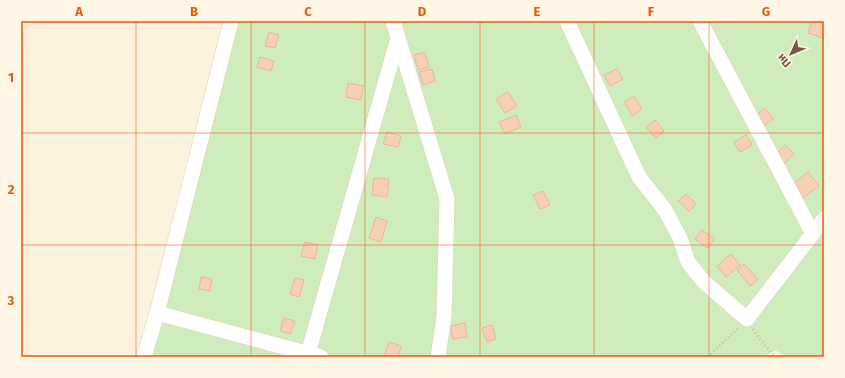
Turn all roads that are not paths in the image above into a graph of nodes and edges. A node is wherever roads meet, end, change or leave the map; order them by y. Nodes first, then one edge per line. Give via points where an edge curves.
1 (231, 21) edge
2 (393, 21) edge
3 (567, 21) edge
4 (700, 21) edge
5 (398, 38) junction
6 (824, 219) edge
7 (813, 234) junction
8 (157, 313) junction
9 (312, 356) edge
10 (144, 357) edge
11 (438, 357) edge

1 - 8 lane
2 - 5 lane
3 - 7 lane via 639,177 665,210 680,238 688,262 704,282 747,319
4 - 7 lane
5 - 9 lane
5 - 11 lane via 447,199 444,316
6 - 7 lane
8 - 9 lane
8 - 10 lane

